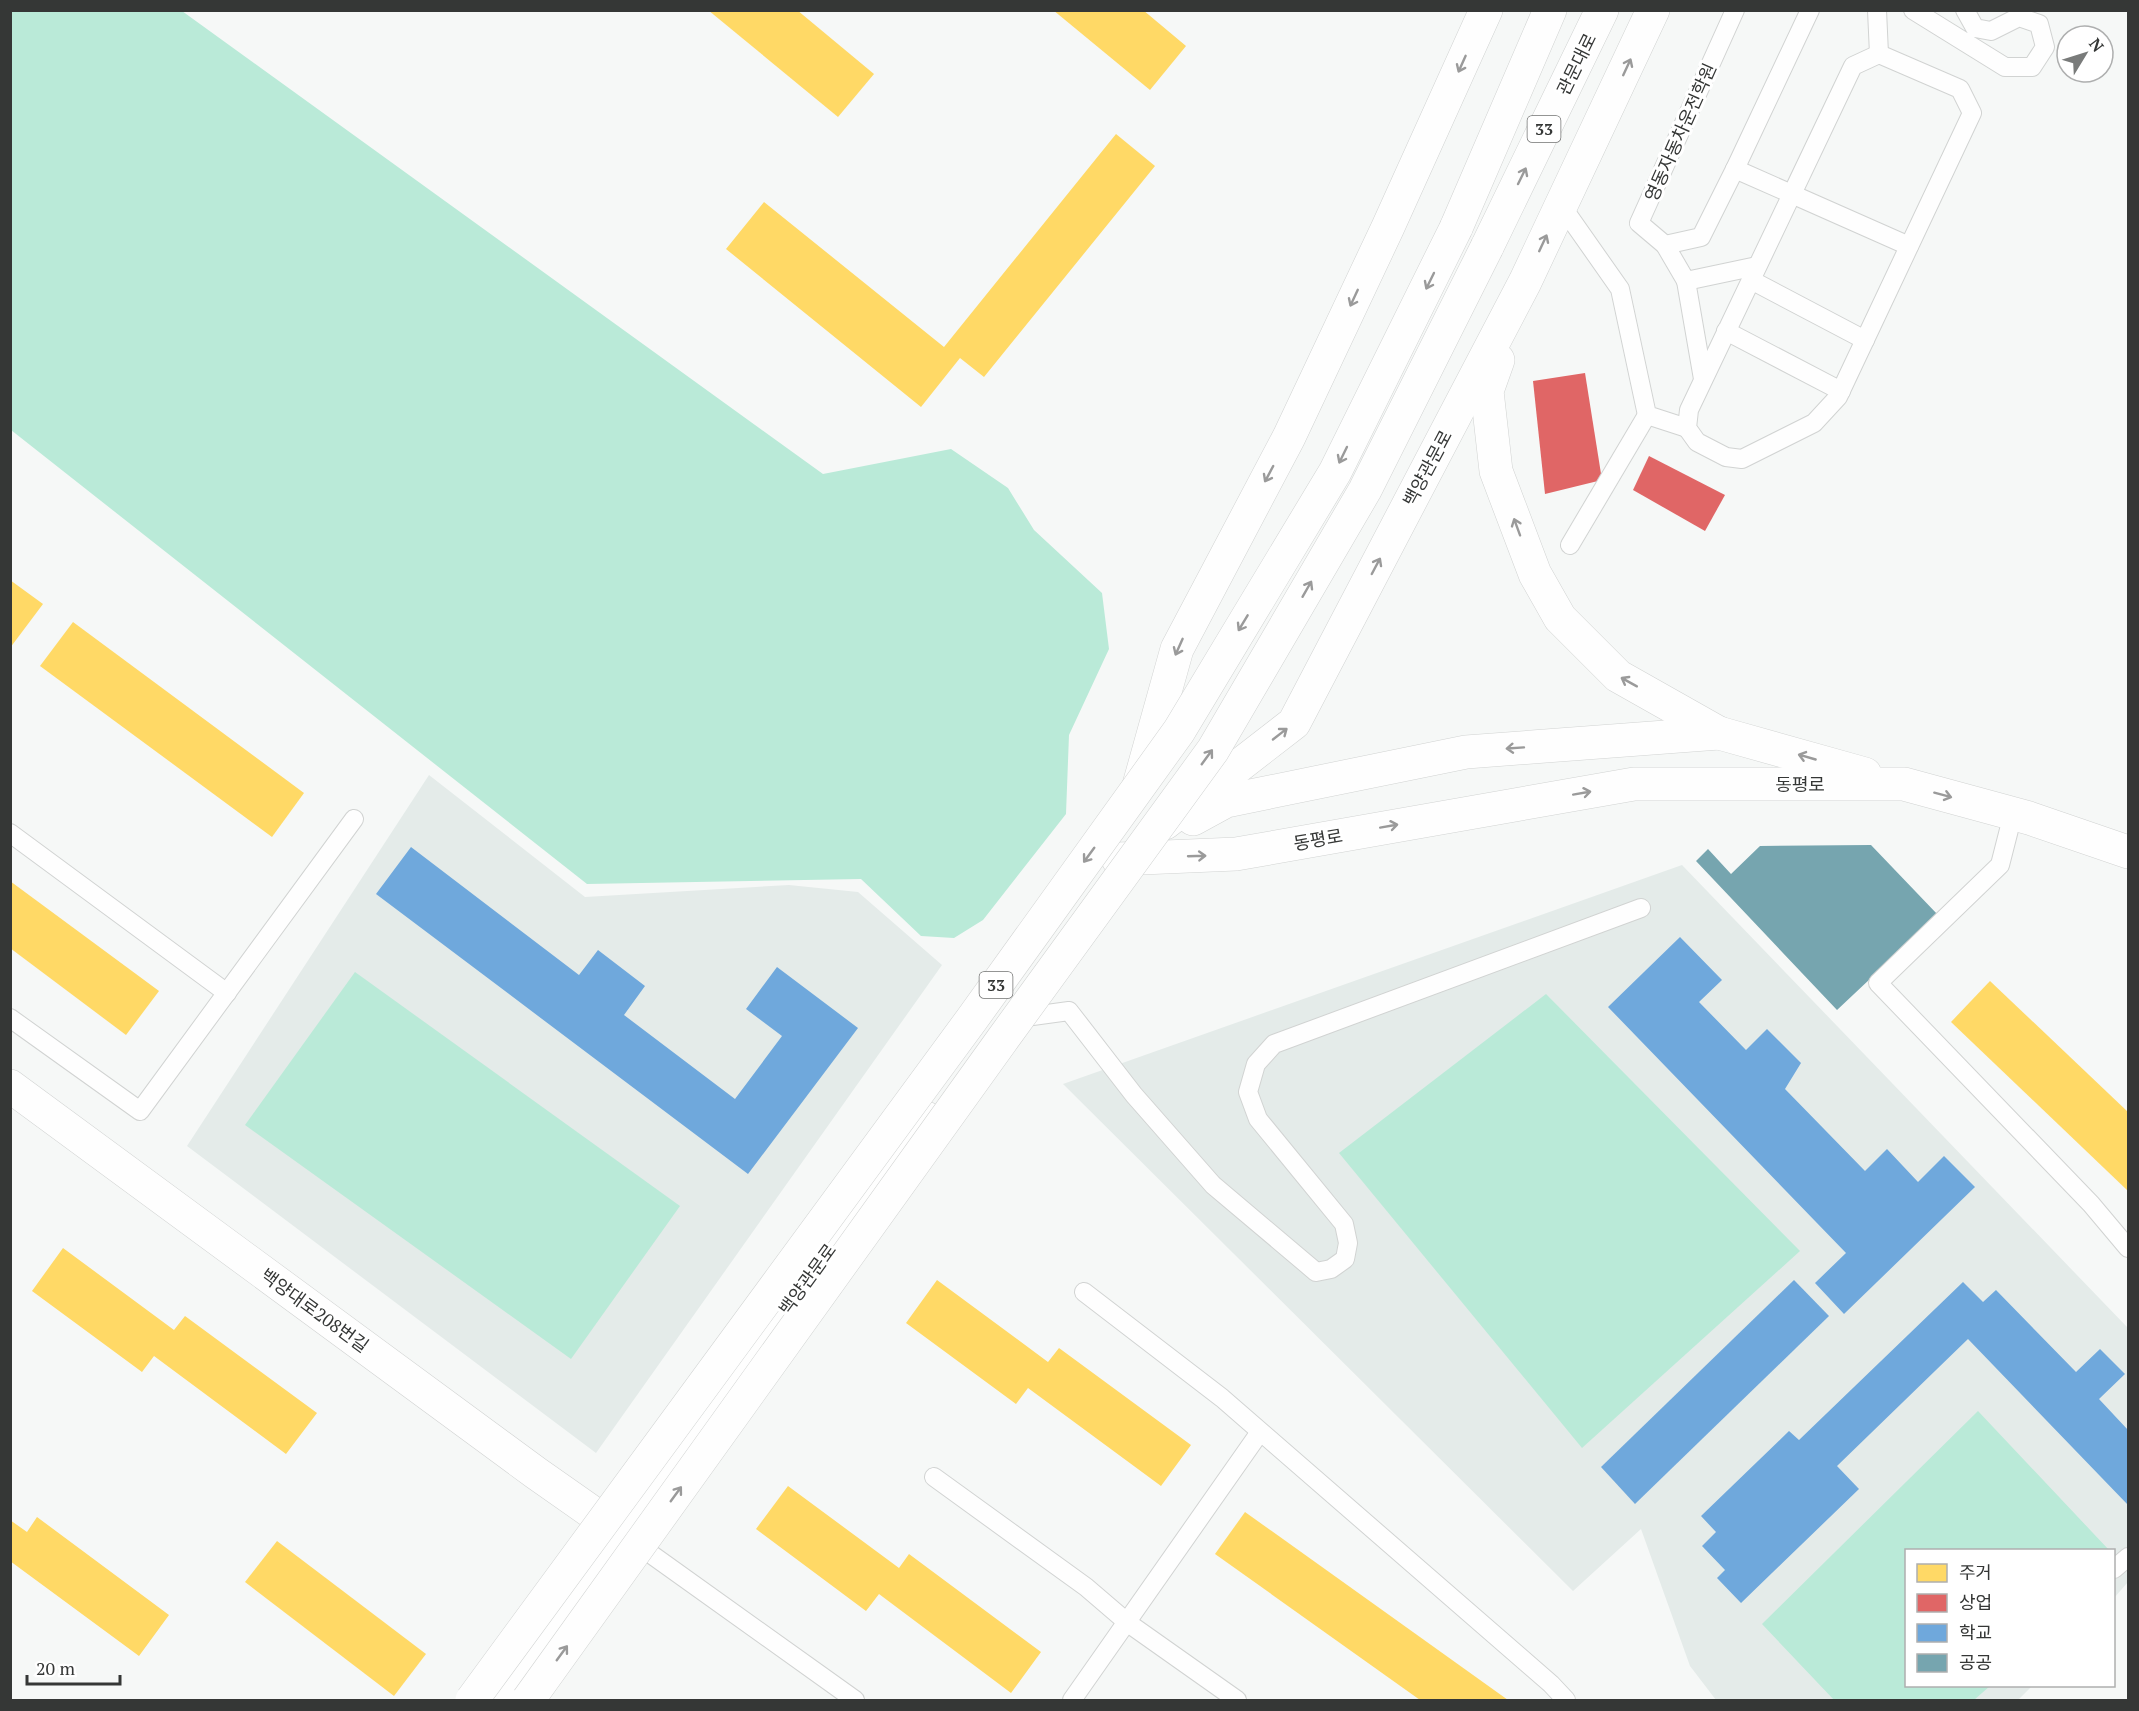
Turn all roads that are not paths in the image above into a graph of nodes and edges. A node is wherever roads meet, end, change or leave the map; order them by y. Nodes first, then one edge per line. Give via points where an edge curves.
1 (1486, 10) edge
2 (1550, 10) edge
3 (1602, 10) edge
4 (1653, 10) edge
5 (1735, 10) edge
6 (1810, 10) edge
7 (1877, 10) edge
8 (1913, 10) edge
9 (1965, 10) edge
10 (1879, 54) junction
11 (1735, 169) junction
12 (1792, 194) junction
13 (1561, 205) junction
14 (1665, 245) junction
15 (1909, 246) junction
16 (1754, 273) junction
17 (1686, 281) junction
18 (1525, 282) junction
19 (1726, 331) junction
20 (1865, 340) junction
21 (1703, 379) junction
22 (1841, 391) junction
23 (1647, 415) junction
24 (1687, 428) junction
25 (1570, 545) dead end
26 (1719, 733) junction
27 (1904, 784) junction
28 (2013, 814) junction
29 (354, 819) dead end
30 (10, 833) edge
31 (2128, 852) edge
32 (1118, 859) junction
33 (1641, 908) dead end
34 (227, 993) junction
35 (10, 1018) edge
36 (998, 1021) junction
37 (10, 1086) edge
38 (2128, 1248) edge
39 (1084, 1292) dead end
40 (1260, 1432) junction
41 (934, 1477) dead end
42 (620, 1532) junction
43 (2128, 1557) edge
44 (2115, 1568) edge
45 (1128, 1623) junction
46 (1080, 1698) edge
47 (472, 1701) edge
48 (498, 1701) edge
49 (528, 1701) edge
50 (855, 1701) edge
51 (1237, 1701) edge
52 (1566, 1701) edge

1 -> 32 main road, 백양관문로 via 1289,437 1177,649
2 -> 47 main road, 33, bridge via 1456,228 1335,472 1179,731
49 -> 3 main road, 관문대로 / 33, bridge via 1213,750 1365,490
13 -> 4 main road, 백양관문로
5 - 14 lane, 영동자동차운전학원 via 1639,223
6 - 11 lane
7 - 10 lane
8 - 9 lane via 2005,67 2032,68 2045,47 2039,24 2019,17 1991,31 1975,28
10 - 12 lane via 1853,66
10 - 15 lane via 1960,89 1972,113
11 - 12 lane
11 - 14 lane via 1701,237
12 - 15 lane
12 - 16 lane
18 -> 13 main road, 백양관문로
13 - 23 lane via 1620,289
14 - 17 lane, 영동자동차운전학원
15 - 20 lane
16 - 17 lane
16 - 19 lane
16 - 20 lane
17 - 21 lane, 영동자동차운전학원
26 -> 18 main road via 1618,676 1560,618 1535,574 1496,471 1487,392
32 -> 18 main road, 백양관문로 via 1294,723
19 - 21 lane
19 - 22 lane
20 - 22 lane
21 - 24 lane via 1689,410
22 - 24 lane via 1814,423 1742,459 1726,457 1697,442
23 - 24 lane
23 - 25 lane
27 -> 26 main road
26 -> 32 main road via 1466,752 1249,796 1226,801
27 -> 28 main road, 동평로
32 -> 27 main road, 동평로 via 1236,854 1634,784
28 - 31 main road, 동평로
28 - 38 lane via 2000,865 1878,983 2091,1204
29 - 34 lane
30 - 34 lane
32 - 36 main road, 백양관문로
33 - 36 lane via 1274,1044 1256,1064 1248,1092 1258,1119 1344,1224 1348,1243 1345,1259 1331,1269 1316,1272 1213,1185 1134,1095 1070,1011
34 - 35 lane via 140,1111
36 - 42 main road, 백양관문로
37 - 42 main road, 백양대로208번길
39 - 40 lane
40 - 45 lane
40 - 52 lane
41 - 45 lane via 1086,1587
42 - 48 main road, 백양관문로
42 - 50 lane
43 - 44 lane
45 - 46 lane
45 - 51 lane

